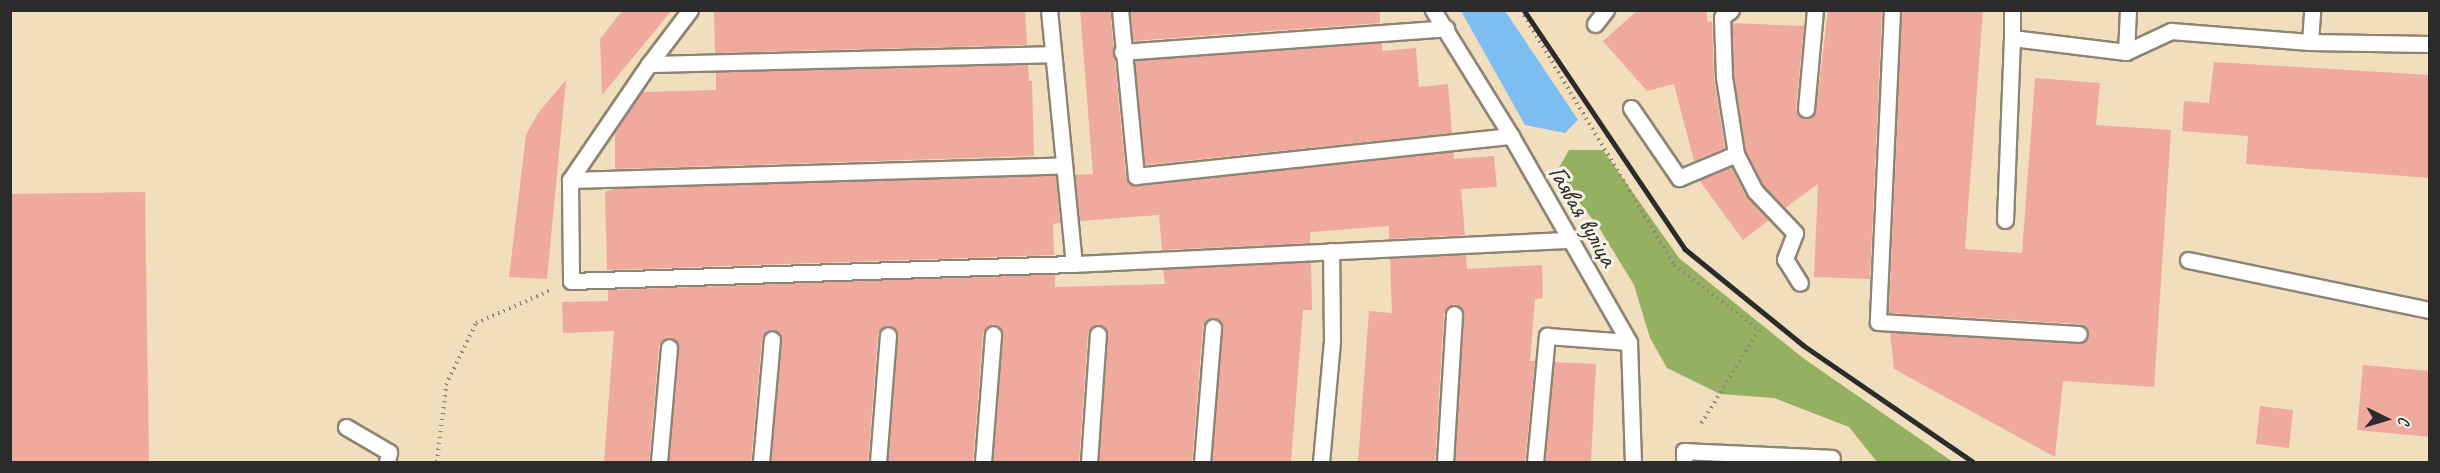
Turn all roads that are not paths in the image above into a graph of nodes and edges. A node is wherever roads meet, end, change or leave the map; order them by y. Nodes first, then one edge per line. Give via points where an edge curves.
1 (690, 10) edge
2 (1048, 10) edge
3 (1120, 10) edge
4 (1433, 10) edge
5 (1606, 10) edge
6 (1731, 10) edge
7 (1815, 10) edge
8 (1892, 10) edge
9 (2012, 10) edge
10 (2128, 10) edge
11 (2312, 10) edge
12 (1596, 24) dead end
13 (1446, 28) junction
14 (2012, 38) junction
15 (2310, 42) junction
16 (2430, 44) edge
17 (1122, 52) junction
18 (2126, 52) junction
19 (1052, 54) junction
20 (649, 64) junction
21 (1631, 108) dead end
22 (1806, 109) dead end
23 (1511, 136) junction
24 (1736, 154) junction
25 (1062, 165) junction
26 (570, 180) junction
27 (2005, 220) dead end
28 (1568, 240) junction
29 (1331, 251) junction
30 (2187, 260) dead end
31 (1074, 264) junction
32 (1800, 284) dead end
33 (2430, 310) edge
34 (1454, 314) dead end
35 (1213, 327) dead end
36 (993, 334) dead end
37 (1098, 334) dead end
38 (2079, 334) dead end
39 (888, 335) dead end
40 (772, 339) dead end
41 (1629, 342) junction
42 (669, 347) dead end
43 (346, 426) dead end
44 (1684, 457) edge
45 (1832, 458) dead end
46 (387, 462) edge
47 (659, 462) edge
48 (761, 462) edge
49 (878, 462) edge
50 (983, 462) edge
51 (1089, 462) edge
52 (1202, 462) edge
53 (1321, 462) edge
54 (1445, 462) edge
55 (1535, 462) edge
56 (1633, 462) edge

1 - 20 lane
2 - 19 lane
3 - 17 lane
4 - 13 lane, Гаявая вуліца
5 - 12 lane
6 - 24 lane via 1722,17 1724,77
7 - 22 lane
8 - 38 lane via 1878,322
9 - 14 lane
10 - 18 lane
11 - 15 lane
13 - 17 lane
13 - 23 lane, Гаявая вуліца
14 - 18 lane
14 - 27 lane
15 - 16 lane
15 - 18 lane via 2171,31
17 - 23 lane via 1136,176
19 - 20 lane
19 - 25 lane
20 - 26 lane
21 - 24 lane via 1679,178
23 - 28 lane, Гаявая вуліца
24 - 32 lane via 1755,191 1795,233 1785,260
25 - 26 lane
25 - 31 lane
26 - 31 lane via 571,281
28 - 29 lane
28 - 41 lane, Гаявая вуліца
29 - 31 lane
29 - 53 lane via 1332,340
30 - 33 lane
34 - 54 lane
35 - 52 lane
36 - 50 lane
37 - 51 lane
39 - 49 lane
40 - 48 lane
41 - 55 lane via 1547,336
41 - 56 lane, Гаявая вуліца
42 - 47 lane
43 - 46 lane via 389,452
44 - 45 lane

